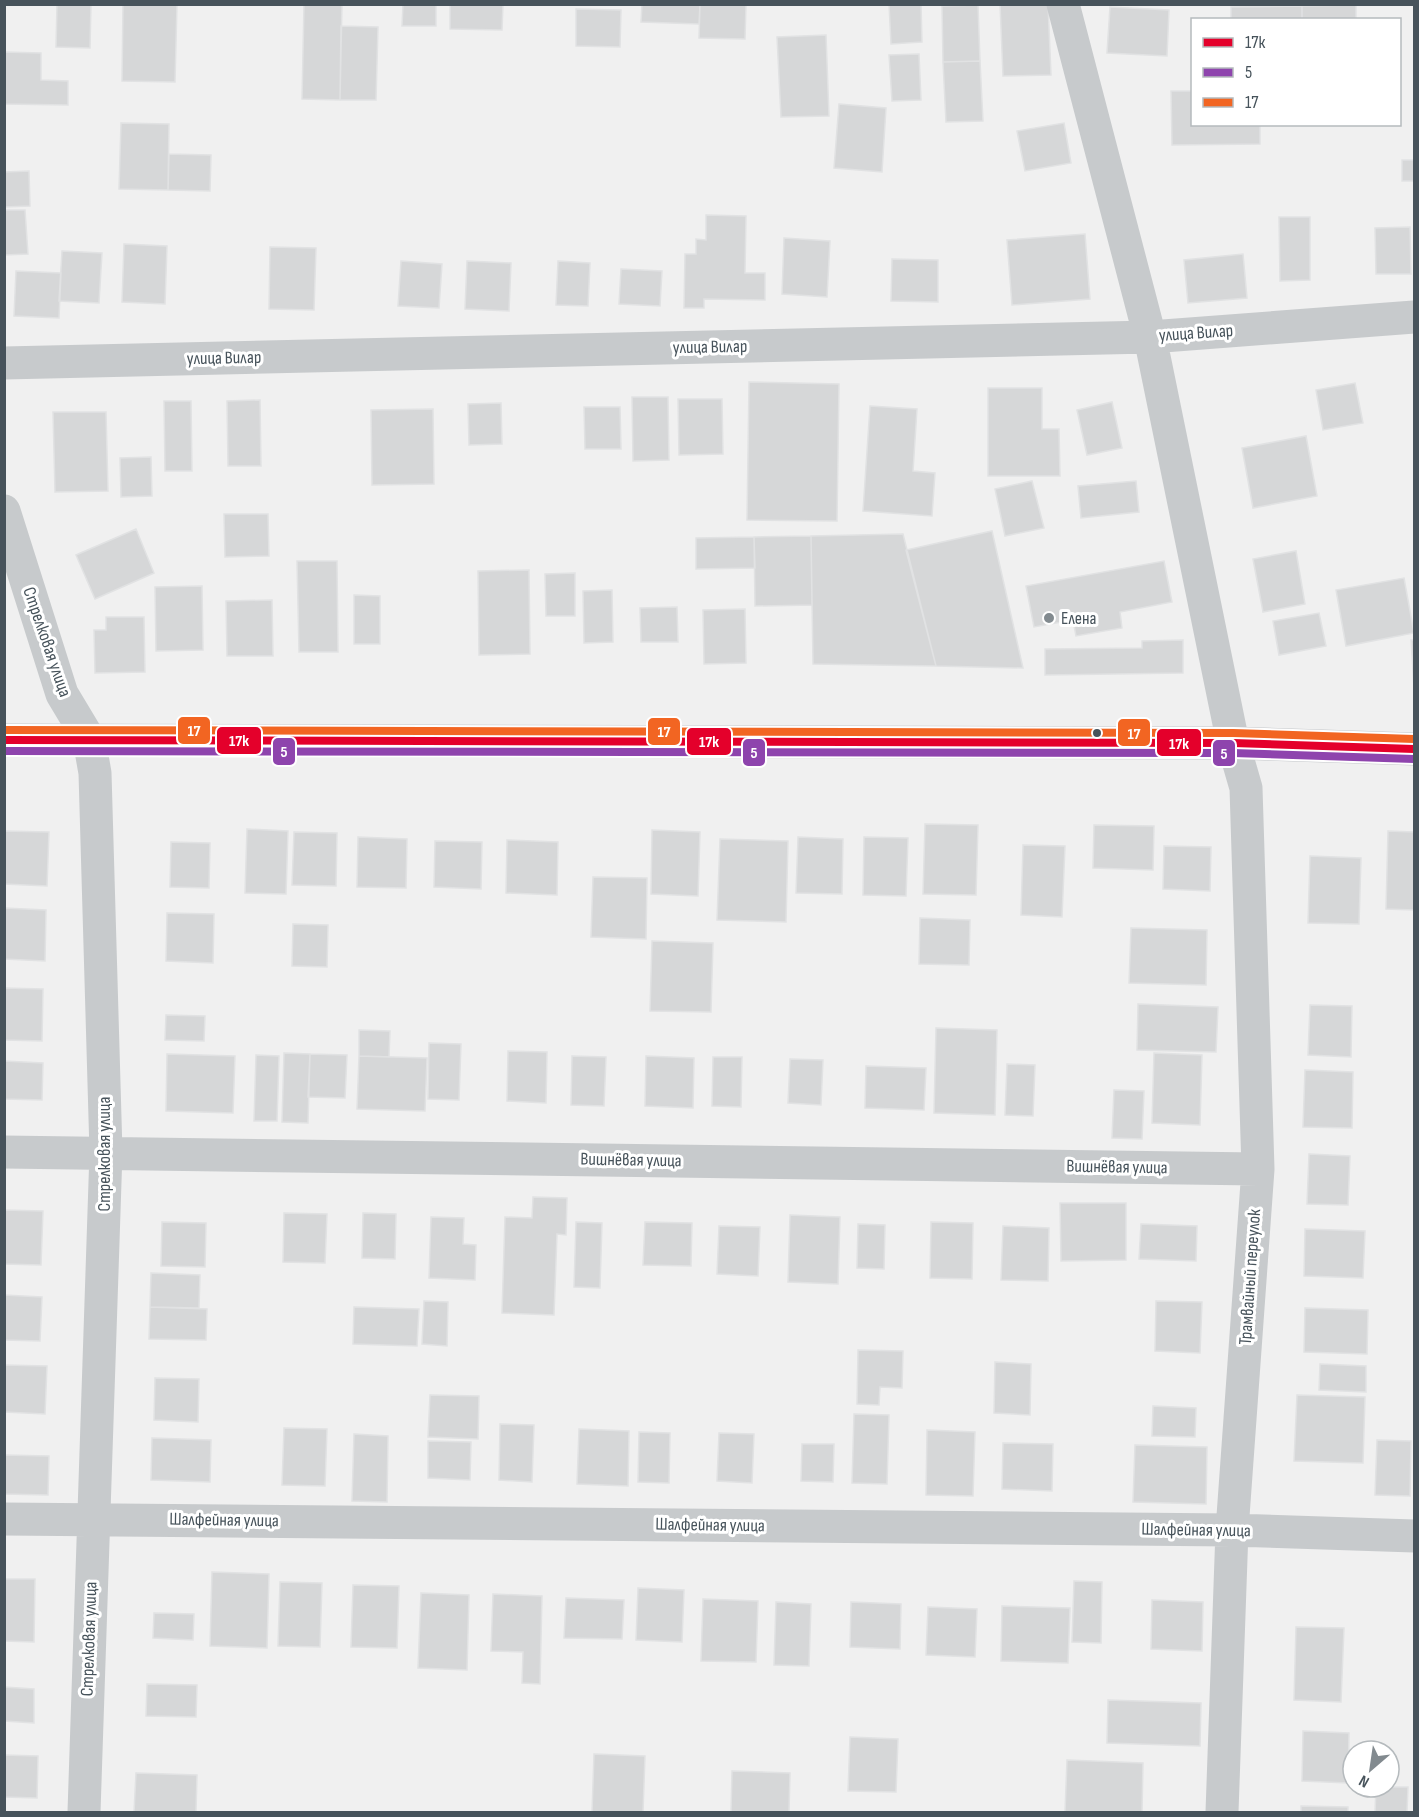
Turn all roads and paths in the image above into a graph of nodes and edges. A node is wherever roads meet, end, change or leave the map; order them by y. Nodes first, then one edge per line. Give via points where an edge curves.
1 (1063, 4) edge
2 (1414, 317) edge
3 (1150, 337) junction
4 (4, 363) edge
5 (4, 511) edge
6 (89, 739) junction
7 (4, 740) edge
8 (1233, 743) junction
9 (1414, 749) edge
10 (4, 1152) edge
11 (106, 1152) junction
12 (1258, 1169) junction
13 (4, 1519) edge
14 (92, 1519) junction
15 (1232, 1530) junction
16 (1414, 1536) edge
17 (84, 1812) edge
18 (1222, 1812) edge

1 - 3 street, Трамвайный переулок
2 - 3 street, улица Вилар
3 - 4 street, улица Вилар
3 - 8 street, Трамвайный переулок
5 - 6 street, Стрелковая улица via 62,694
6 - 7 main road
6 - 8 main road
6 - 11 street, Стрелковая улица via 95,773
8 - 9 main road
8 - 12 street, Трамвайный переулок via 1246,788
10 - 11 street, Вишнёвая улица
11 - 12 street, Вишнёвая улица
11 - 14 street, Стрелковая улица
12 - 15 street, Трамвайный переулок
13 - 14 street, Шалфейная улица
14 - 15 street, Шалфейная улица
14 - 17 street, Стрелковая улица
15 - 16 street, Шалфейная улица
15 - 18 street, Трамвайный переулок

